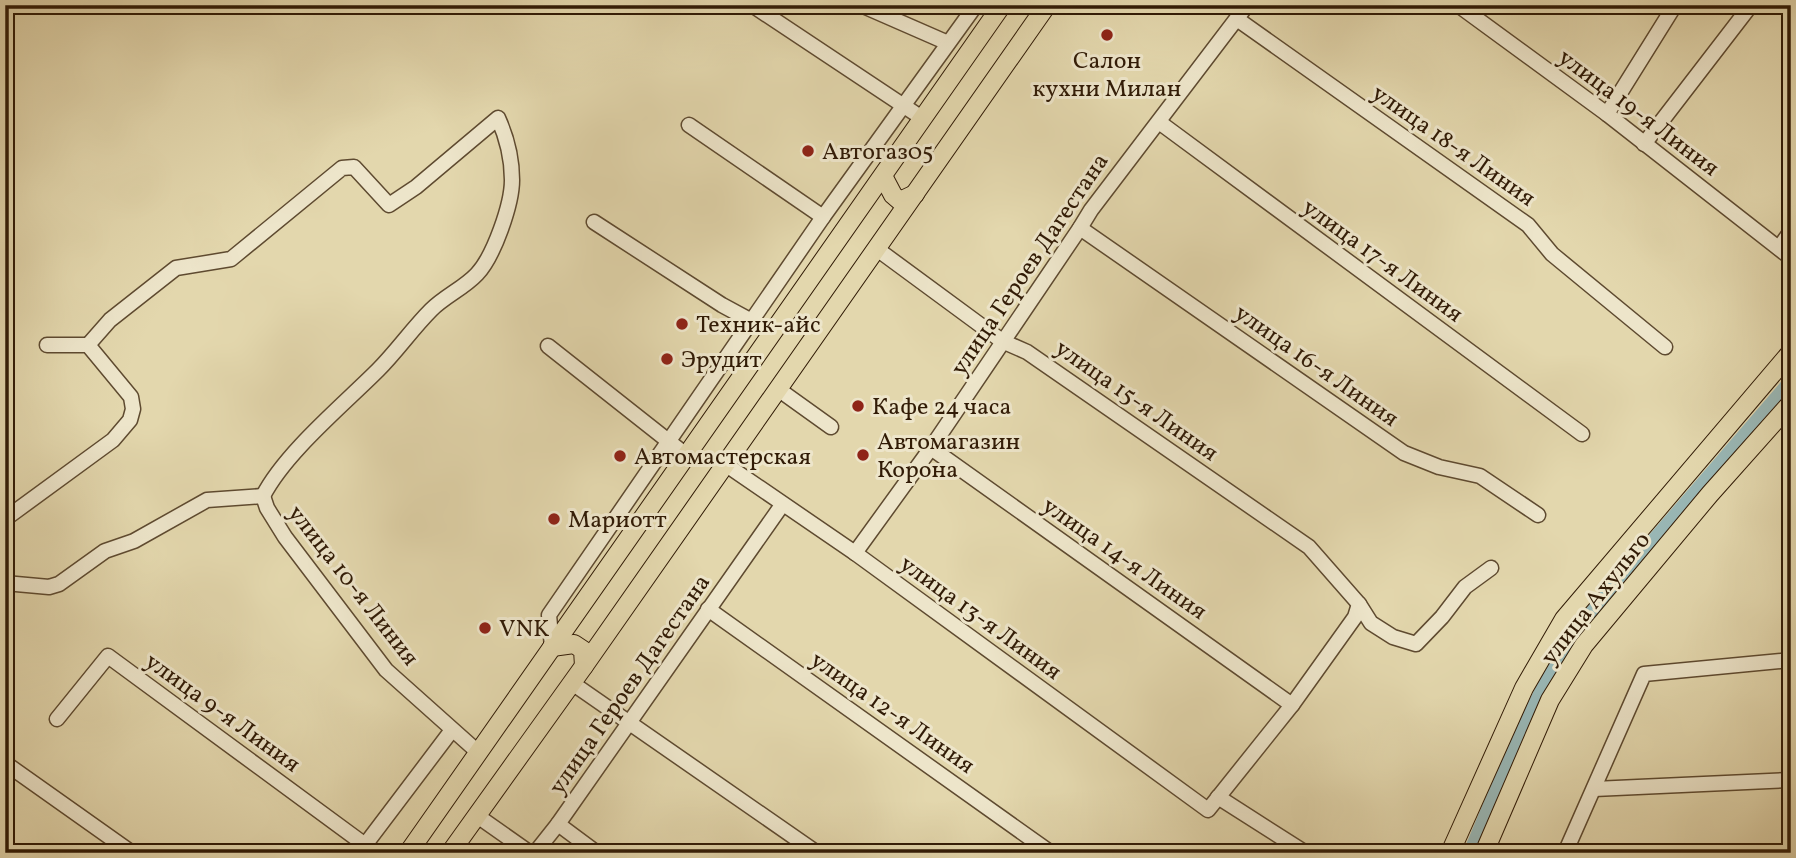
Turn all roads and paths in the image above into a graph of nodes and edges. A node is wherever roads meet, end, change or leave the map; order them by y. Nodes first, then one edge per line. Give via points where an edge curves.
1 (752, 5) edge
2 (861, 5) edge
3 (976, 5) edge
4 (1002, 5) edge
5 (1047, 5) edge
6 (1247, 5) edge
7 (1675, 5) edge
8 (1751, 5) edge
9 (1465, 7) edge
10 (1237, 19) junction
11 (948, 43) junction
12 (903, 105) junction
13 (1607, 114) junction
14 (922, 118) junction
15 (1159, 122) junction
16 (689, 125) dead end
17 (1644, 144) junction
18 (883, 176) junction
19 (915, 194) junction
20 (823, 217) junction
21 (594, 222) dead end
22 (1080, 229) junction
23 (1791, 231) edge
24 (1779, 247) junction
25 (877, 249) junction
26 (1791, 258) edge
27 (752, 321) junction
28 (772, 332) junction
29 (1002, 341) junction
30 (47, 345) dead end
31 (88, 345) junction
32 (548, 346) dead end
33 (1665, 347) dead end
34 (1791, 352) edge
35 (778, 389) junction
36 (1791, 403) edge
37 (831, 427) dead end
38 (1582, 434) dead end
39 (668, 441) junction
40 (931, 448) junction
41 (686, 455) junction
42 (726, 464) junction
43 (263, 496) junction
44 (782, 505) junction
45 (1538, 516) dead end
46 (5, 519) edge
47 (855, 553) junction
48 (1491, 568) dead end
49 (5, 583) edge
50 (1359, 604) junction
51 (708, 609) junction
52 (552, 646) junction
53 (1791, 660) edge
54 (584, 666) junction
55 (572, 683) junction
56 (1292, 705) junction
57 (57, 719) dead end
58 (628, 722) junction
59 (452, 730) junction
60 (479, 753) junction
61 (5, 763) edge
62 (1791, 780) edge
63 (1594, 789) junction
64 (1218, 797) junction
65 (477, 815) junction
66 (558, 824) junction
67 (367, 850) edge
68 (1304, 852) edge
69 (132, 853) edge
70 (408, 853) edge
71 (450, 853) edge
72 (532, 853) edge
73 (597, 853) edge
74 (817, 853) edge
75 (1051, 853) edge
76 (1450, 853) edge
77 (1484, 853) edge
78 (1565, 853) edge

1 - 12 street
2 - 11 street
3 - 11 street
4 - 14 main road
5 - 19 main road
6 - 10 street, улица Героев Дагестана
7 - 13 street
8 - 17 street
9 - 13 street, улица 19-я Линия
10 - 15 street, улица Героев Дагестана
10 - 33 street, улица 18-я Линия via 1528,225 1552,254
11 - 12 street
12 - 14 street
12 - 20 street
13 - 17 street, улица 19-я Линия
14 - 18 main road
15 - 22 street, улица Героев Дагестана
15 - 38 street, улица 17-я Линия
16 - 20 street
17 - 24 street, улица 19-я Линия
18 - 19 main road via 900,201
18 - 28 main road
19 - 25 main road
20 - 27 street
21 - 27 street
22 - 29 street, улица Героев Дагестана
22 - 45 street, улица 16-я Линия via 1404,453 1480,476
23 - 24 street
24 - 26 street, улица 19-я Линия
25 - 29 street, улица 15-я Линия
25 - 35 main road
27 - 28 street
27 - 39 street
28 - 41 main road
29 - 40 street, улица Героев Дагестана
29 - 50 street, улица 15-я Линия via 1027,352 1309,547
30 - 31 street
31 - 43 street via 110,320 176,268 231,259 342,168 354,167 389,205 498,118 508,145 512,182 496,245 478,273 432,309 313,434
31 - 46 street via 131,397 130,420 113,440
32 - 39 street
34 - 76 main road via 1564,619 1524,688
35 - 37 street
35 - 42 main road
36 - 77 main road, улица Ахульго via 1584,645 1550,700
39 - 41 street
39 - 52 street via 549,615
40 - 47 street, улица Героев Дагестана
40 - 56 street, улица 14-я Линия
41 - 52 main road
42 - 44 street, улица 13-я Линия
42 - 54 main road
43 - 49 street via 207,500 134,541 105,551 58,584
43 - 59 street, улица 10-я Линия via 285,537 386,670
44 - 47 street, улица 13-я Линия
44 - 51 street, улица Героев Дагестана
47 - 64 street, улица 13-я Линия via 1208,810
48 - 50 street, улица 15-я Линия via 1465,587 1416,644 1393,638 1371,623
50 - 56 street via 1355,617
51 - 58 street, улица Героев Дагестана
51 - 75 street, улица 12-я Линия
52 - 54 main road via 574,644 583,650
52 - 60 main road
53 - 63 street via 1644,674
54 - 55 main road
55 - 58 street
55 - 65 main road
56 - 64 street
57 - 67 street, улица 9-я Линия via 108,656
58 - 66 street, улица Героев Дагестана
58 - 74 street
59 - 60 street, улица 10-я Линия
59 - 67 street
60 - 70 main road
61 - 69 street
62 - 63 street
63 - 78 street
64 - 68 street
65 - 71 main road
65 - 72 street
66 - 72 street, улица Героев Дагестана
66 - 73 street

